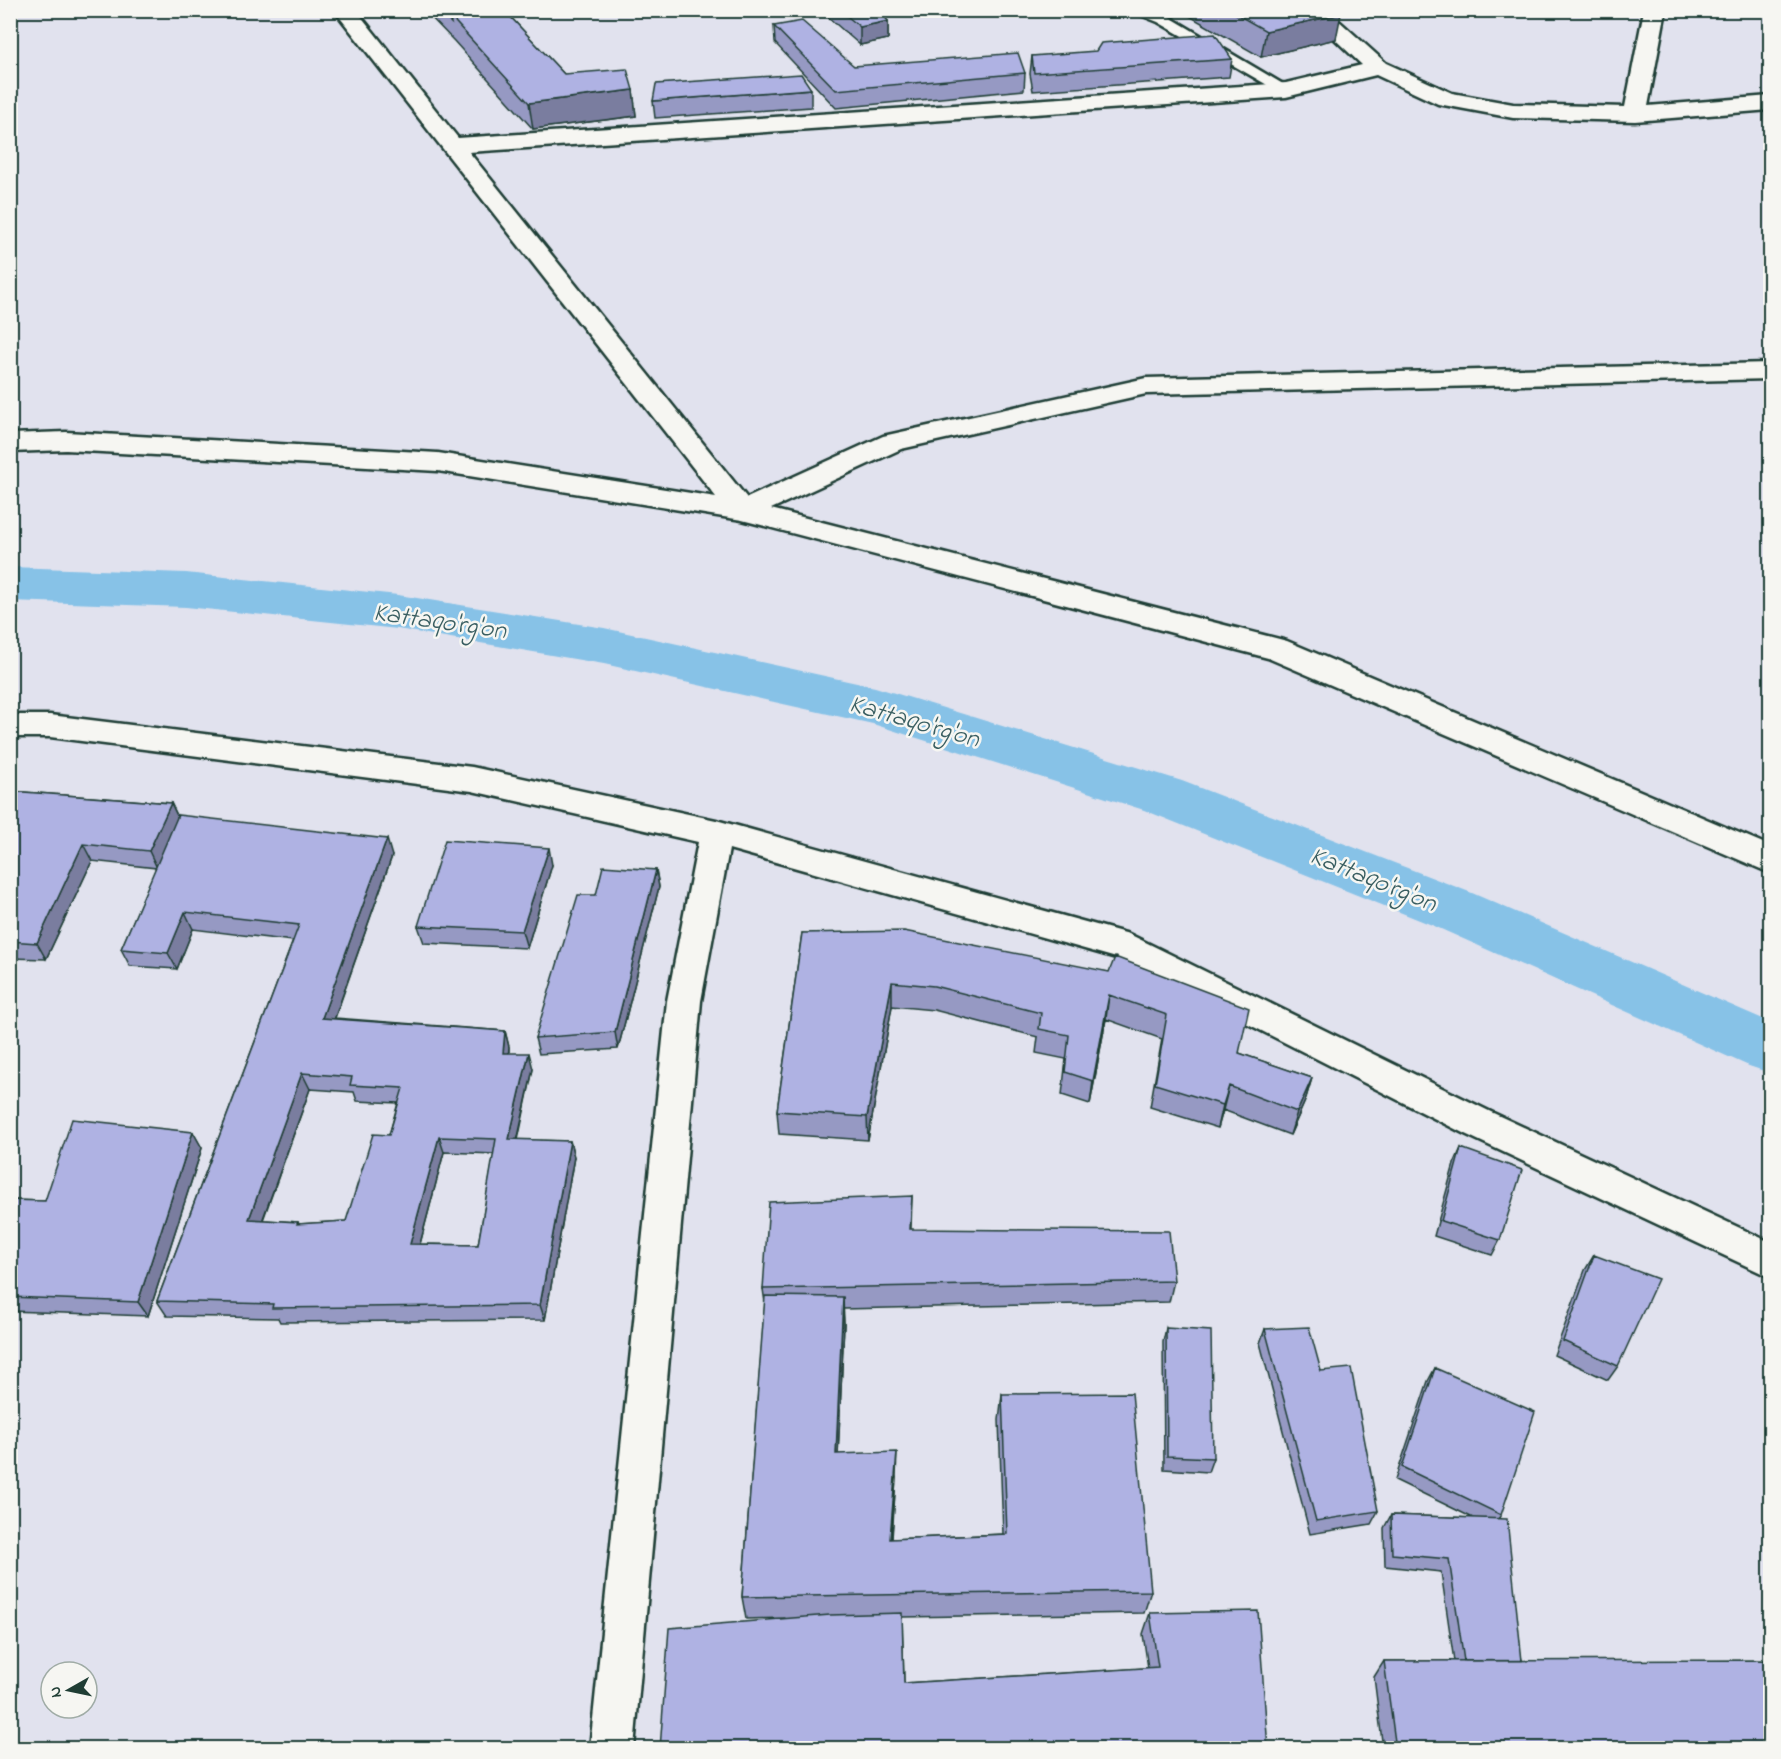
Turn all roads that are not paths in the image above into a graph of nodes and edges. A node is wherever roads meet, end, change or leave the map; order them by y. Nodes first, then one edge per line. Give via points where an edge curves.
1 (344, 10) edge
2 (1135, 10) edge
3 (1314, 10) edge
4 (1655, 10) edge
5 (1378, 68) junction
6 (1286, 90) junction
7 (1770, 103) edge
8 (1635, 114) junction
9 (451, 146) junction
10 (1770, 371) edge
11 (10, 442) edge
12 (742, 511) junction
13 (10, 726) edge
14 (716, 833) junction
15 (1768, 858) edge
16 (1770, 1260) edge
17 (612, 1749) edge

1 - 9 street
2 - 6 lane via 1163,19
3 - 5 street
4 - 8 street
5 - 6 street
5 - 8 street via 1446,99 1513,111
6 - 9 street
7 - 8 street
9 - 12 street
10 - 12 street via 1146,386 893,442
11 - 12 street via 66,441 438,462
12 - 15 street via 1276,649
13 - 14 street via 62,728 472,779
14 - 16 street via 1130,948 1478,1123
14 - 17 street via 684,1001

